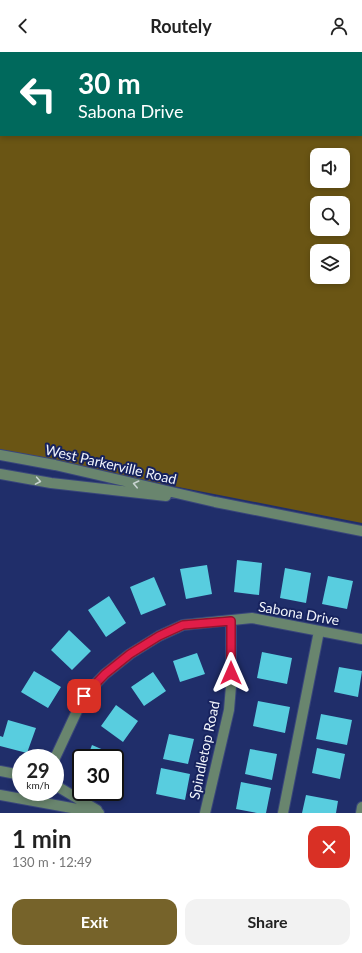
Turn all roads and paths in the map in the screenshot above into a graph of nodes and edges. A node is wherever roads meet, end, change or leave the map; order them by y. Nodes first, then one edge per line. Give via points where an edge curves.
1 (0, 455) edge
2 (0, 474) edge
3 (215, 502) junction
4 (362, 531) edge
5 (231, 621) junction
6 (319, 631) junction
7 (362, 639) edge
8 (59, 749) edge
9 (0, 771) edge
10 (12, 773) edge
11 (64, 790) edge
12 (0, 795) edge
13 (362, 807) edge
14 (101, 813) edge
15 (205, 813) edge
16 (283, 813) edge
17 (361, 813) edge

3 -> 1 street, West Parkerville Road
2 -> 3 street, West Parkerville Road via 51,483
3 - 4 street, West Parkerville Road
5 - 6 street, Sabona Drive via 252,618
5 - 8 street, Sabona Drive via 183,625 130,654 105,674 84,696
5 - 15 street, Spindletop Road via 229,710
6 - 7 street, Sabona Drive
6 - 16 street
9 - 10 street
11 - 14 street
12 - 14 street
13 - 17 street

